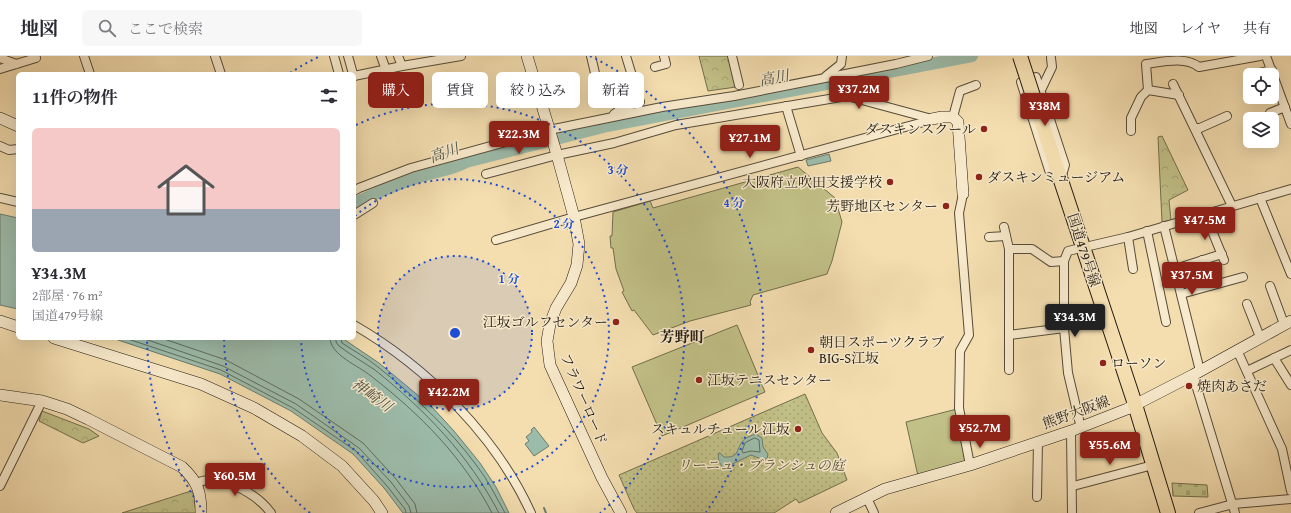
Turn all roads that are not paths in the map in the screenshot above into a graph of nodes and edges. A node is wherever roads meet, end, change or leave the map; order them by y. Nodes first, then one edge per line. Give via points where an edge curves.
1 (84, 56) edge
2 (215, 56) edge
3 (334, 56) edge
4 (348, 56) edge
5 (381, 56) edge
6 (398, 56) edge
7 (461, 56) edge
8 (527, 56) edge
9 (591, 56) edge
10 (626, 56) edge
11 (664, 56) edge
12 (732, 56) edge
13 (842, 56) edge
14 (928, 56) edge
15 (1020, 56) edge
16 (1260, 56) edge
17 (1266, 56) edge
18 (0, 58) edge
19 (36, 58) dead end
20 (1051, 58) dead end
21 (16, 64) junction
22 (402, 66) junction
23 (655, 68) dead end
24 (1271, 68) edge
25 (0, 69) edge
26 (386, 70) junction
27 (89, 72) edge
28 (220, 72) edge
29 (338, 72) edge
30 (353, 72) edge
31 (595, 72) edge
32 (356, 75) edge
33 (823, 78) junction
34 (1173, 84) dead end
35 (739, 85) dead end
36 (976, 85) dead end
37 (1148, 90) junction
38 (1037, 93) junction
39 (1179, 95) junction
40 (1279, 96) edge
41 (786, 106) junction
42 (1285, 107) junction
43 (1272, 112) edge
44 (612, 116) junction
45 (1227, 116) dead end
46 (954, 117) junction
47 (0, 118) edge
48 (932, 119) junction
49 (1291, 124) edge
50 (16, 125) edge
51 (1195, 128) junction
52 (549, 130) junction
53 (1131, 131) dead end
54 (0, 146) edge
55 (16, 149) edge
56 (557, 155) junction
57 (801, 156) junction
58 (486, 174) dead end
59 (1061, 179) junction
60 (356, 189) edge
61 (1291, 189) edge
62 (963, 194) joint
63 (0, 198) edge
64 (1260, 198) junction
65 (16, 202) edge
66 (373, 203) dead end
67 (1232, 206) junction
68 (356, 214) edge
69 (1205, 214) junction
70 (574, 217) junction
71 (1164, 226) junction
72 (1004, 227) dead end
73 (1147, 231) junction
74 (1006, 236) junction
75 (989, 237) dead end
76 (1128, 237) junction
77 (496, 240) dead end
78 (1083, 247) junction
79 (1009, 249) junction
80 (1202, 260) junction
81 (1064, 261) junction
82 (1133, 269) dead end
83 (1175, 269) junction
84 (1291, 274) edge
85 (1243, 277) dead end
86 (1210, 286) junction
87 (1270, 286) dead end
88 (1181, 294) junction
89 (1246, 304) dead end
90 (0, 321) edge
91 (1166, 322) dead end
92 (1287, 322) edge
93 (16, 326) edge
94 (356, 326) edge
95 (1064, 328) junction
96 (1009, 335) junction
97 (1260, 338) junction
98 (60, 340) edge
99 (1237, 350) junction
100 (1291, 350) edge
101 (1274, 358) junction
102 (1009, 370) dead end
103 (1247, 371) junction
104 (1196, 373) junction
105 (1291, 385) edge
106 (1, 396) edge
107 (42, 402) junction
108 (1135, 405) junction
109 (1076, 429) junction
110 (1038, 442) junction
111 (970, 465) junction
112 (1153, 465) junction
113 (196, 483) junction
114 (0, 486) edge
115 (1072, 486) junction
116 (1291, 491) edge
117 (867, 498) junction
118 (1037, 498) dead end
119 (1291, 499) edge
120 (1233, 504) junction
121 (201, 513) edge
122 (271, 513) edge
123 (382, 513) edge
124 (531, 513) edge
125 (621, 513) edge
126 (836, 513) edge
127 (874, 513) edge
128 (1072, 513) edge
129 (1168, 513) edge
130 (1199, 513) edge
131 (1235, 513) edge

1 - 27 street
2 - 28 street
3 - 29 street
4 - 30 street
5 - 26 street
6 - 22 street
7 - 22 street
8 - 52 street, フラワーロード
9 - 31 street
10 - 44 street via 640,102 621,109
11 - 23 street via 666,64
12 - 35 street
13 - 33 street via 841,64 836,70
14 - 33 street
15 - 38 highway, 国道479号線, bridge
16 - 37 street via 1199,67 1187,61 1146,64
17 - 24 street
18 - 21 street
19 - 21 street
20 - 38 street via 1052,67
21 - 25 street
22 - 26 street
26 - 32 street
33 - 44 street
34 - 39 street
36 - 46 street via 960,91
37 - 39 street
37 - 53 street via 1141,97 1131,118
38 - 59 highway, 国道479号線
38 - 59 street via 1036,77 1021,82 1049,170
39 - 51 street
40 - 42 street
41 - 48 street via 847,96
41 - 56 street via 676,126
41 - 57 street
42 - 43 street
42 - 49 street
44 - 52 street
45 - 51 street
46 - 48 street
46 - 62 street via 958,122
47 - 50 street
48 - 57 street
51 - 67 street
52 - 56 street, フラワーロード
52 - 60 street via 411,168
54 - 55 street via 9,150
56 - 58 street
56 - 70 street, フラワーロード
57 - 70 street
59 - 78 highway, 国道479号線
61 - 64 street
62 - 111 street via 959,213 969,335 960,351 959,408
63 - 65 street
64 - 67 street
64 - 84 street
66 - 68 street
67 - 69 street
69 - 71 street
69 - 80 street via 1223,257
70 - 77 street
70 - 125 street, フラワーロード via 579,244 577,265 571,283 550,324 547,341 550,365
71 - 73 street
71 - 83 street
72 - 74 street
73 - 76 street
73 - 91 street
74 - 75 street
74 - 79 street
76 - 78 street
76 - 82 street
78 - 81 street via 1068,251
78 - 108 highway, 国道479号線
79 - 81 street via 1032,249 1051,262
79 - 96 street
80 - 83 street
80 - 86 street
81 - 95 street
83 - 88 street
85 - 86 street
86 - 88 street
87 - 92 street
88 - 104 street
89 - 97 street
90 - 93 street
92 - 97 street, 熊野大阪線
94 - 124 street via 411,364 450,399 507,468
95 - 96 street
95 - 109 street
96 - 102 street
97 - 99 street, 熊野大阪線
98 - 123 street via 201,384 254,408 302,436 342,466
99 - 103 street
99 - 104 street, 熊野大阪線
100 - 101 street
101 - 103 street
101 - 105 street
103 - 116 street via 1282,450
104 - 108 street, 熊野大阪線
104 - 120 street
106 - 107 street
107 - 113 street via 67,409 182,467
107 - 114 street
108 - 109 street, 熊野大阪線
108 - 112 highway, 国道479号線
109 - 110 street, 熊野大阪線
109 - 115 street
110 - 111 street, 熊野大阪線
110 - 118 street
111 - 117 street, 熊野大阪線 via 885,489
112 - 115 street
112 - 129 highway, 国道479号線
113 - 121 street via 200,492
113 - 122 street via 202,480 222,482 246,491 258,498
115 - 128 street
117 - 126 street, 熊野大阪線
117 - 127 street
119 - 120 street
120 - 130 street
120 - 131 street

